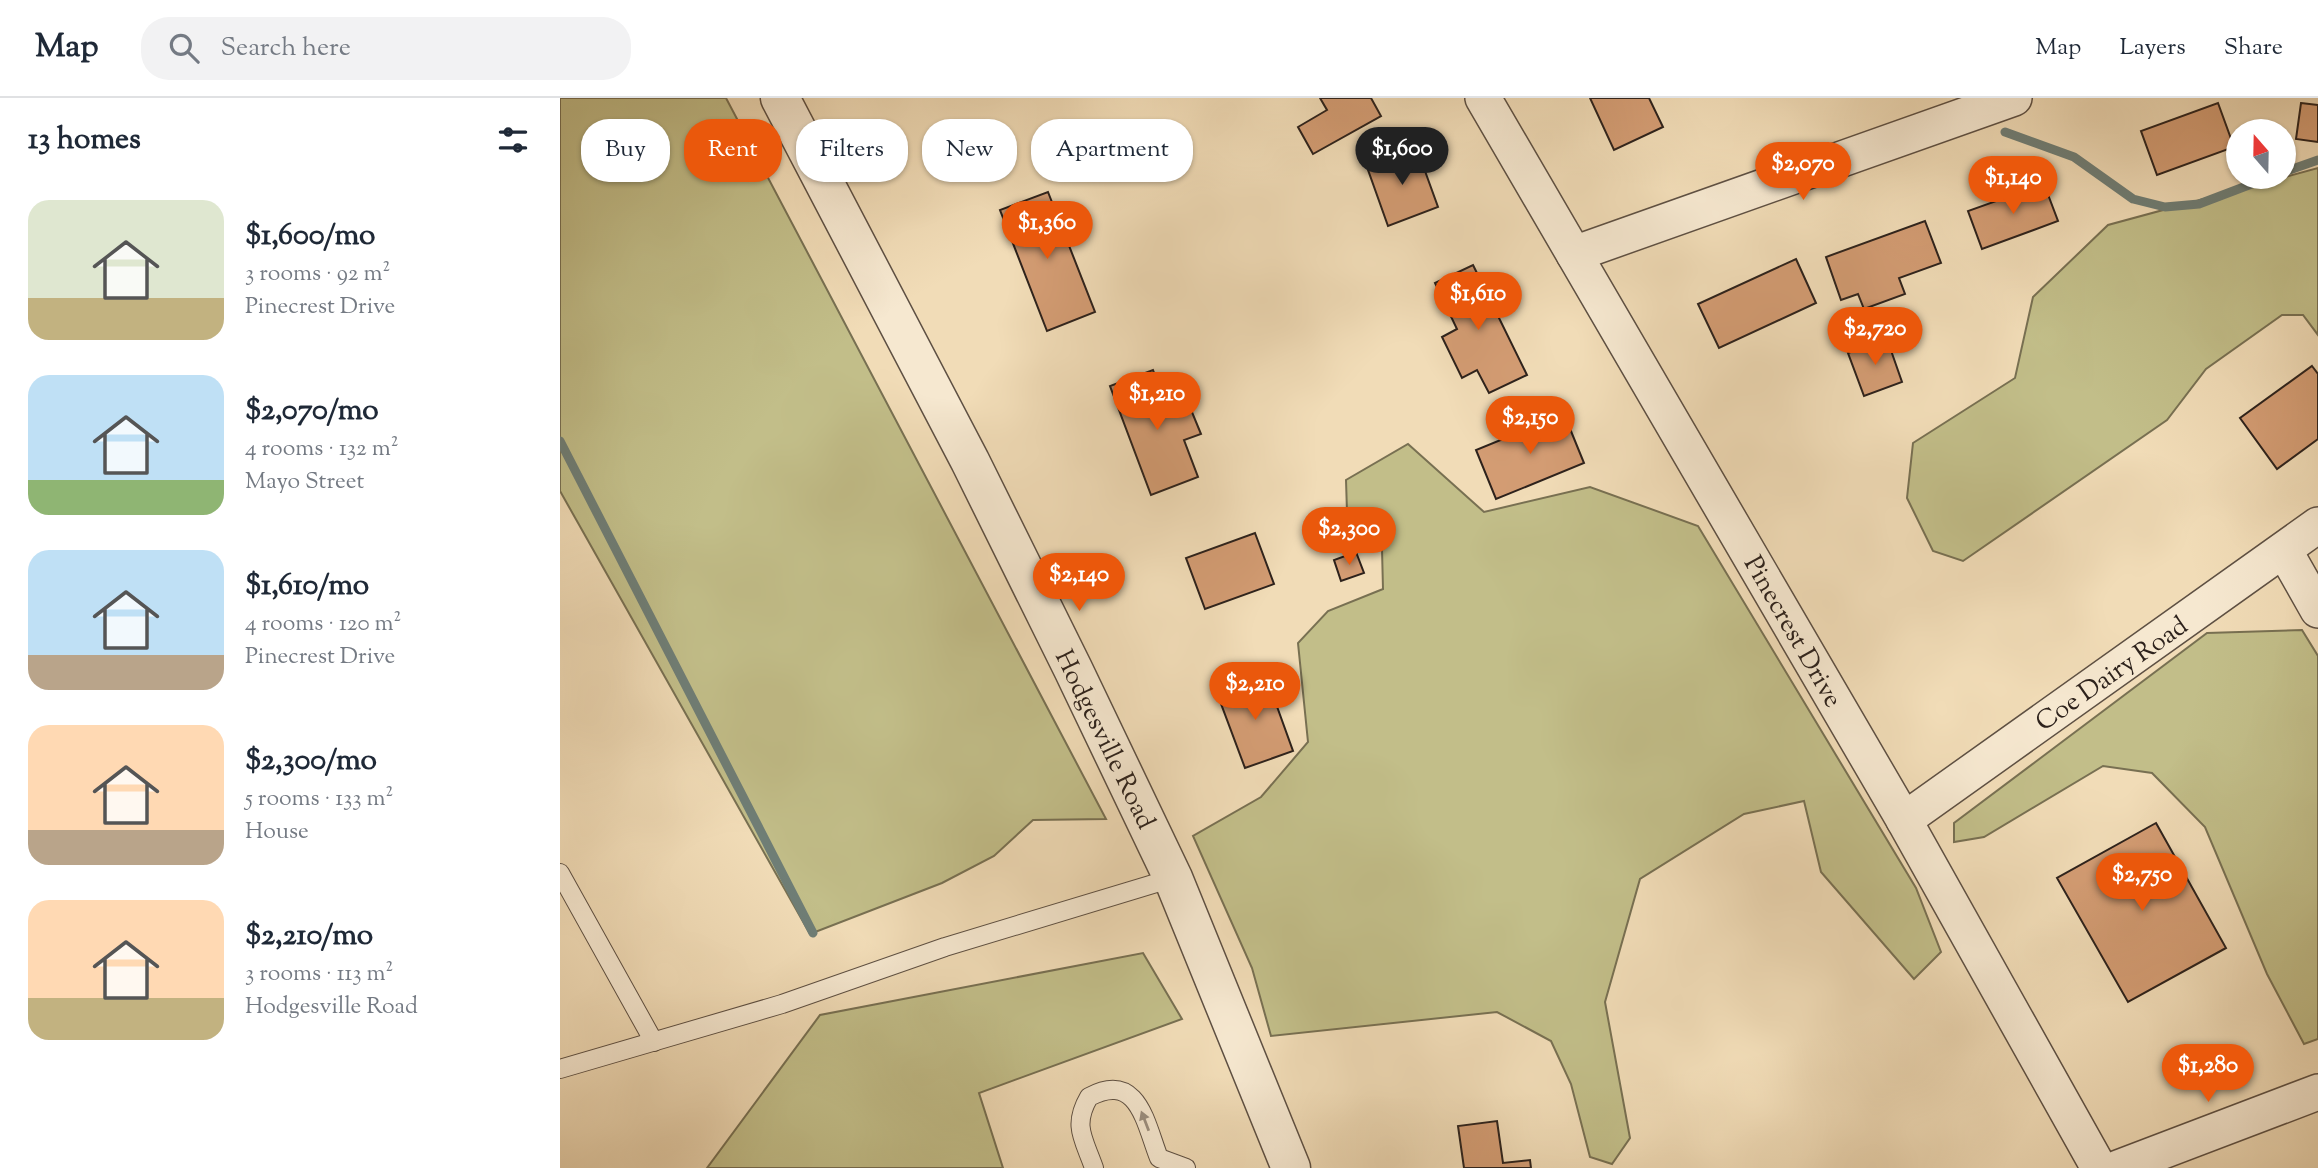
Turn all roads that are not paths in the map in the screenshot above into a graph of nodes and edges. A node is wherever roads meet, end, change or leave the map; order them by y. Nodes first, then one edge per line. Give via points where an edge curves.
1 (780, 98) edge
2 (1483, 98) edge
3 (2014, 98) edge
4 (1574, 254) junction
5 (2318, 525) edge
6 (2284, 550) junction
7 (2318, 610) edge
8 (1904, 820) junction
9 (560, 873) edge
10 (1173, 878) junction
11 (654, 1042) junction
12 (560, 1069) edge
13 (2318, 1092) edge
14 (1094, 1168) edge
15 (1186, 1168) edge
16 (1292, 1168) edge
17 (2099, 1168) edge
18 (2118, 1168) edge

1 - 10 street, Hodgesville Road via 994,507
2 - 4 street, Pinecrest Drive
3 - 4 street
4 - 8 street, Pinecrest Drive
5 - 6 street, Coe Dairy Road
6 - 7 street
6 - 8 street, Coe Dairy Road
8 - 17 street, Pinecrest Drive
9 - 11 lane
10 - 11 lane
10 - 16 street, Hodgesville Road
11 - 12 lane
13 - 18 street
15 -> 14 lane via 1159,1158 1138,1105 1131,1095 1110,1088 1089,1097 1079,1117

